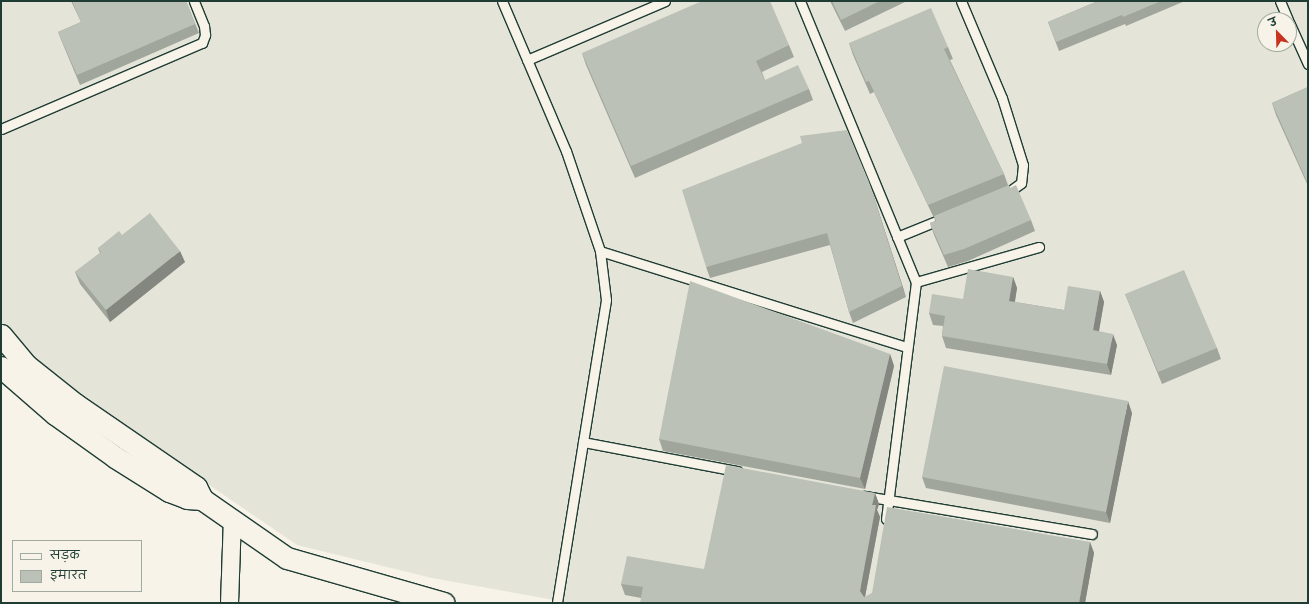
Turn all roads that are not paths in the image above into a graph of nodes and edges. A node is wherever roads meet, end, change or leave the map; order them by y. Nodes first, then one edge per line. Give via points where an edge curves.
1 (194, 1) edge
2 (502, 1) edge
3 (665, 1) edge
4 (800, 1) edge
5 (961, 1) edge
6 (1280, 1) edge
7 (1285, 12) edge
8 (1297, 39) edge
9 (527, 60) junction
10 (1308, 64) edge
11 (1, 129) edge
12 (995, 198) edge
13 (953, 215) edge
14 (897, 237) junction
15 (1039, 246) dead end
16 (600, 251) junction
17 (916, 282) junction
18 (1, 335) edge
19 (907, 347) junction
20 (1, 367) edge
21 (583, 442) junction
22 (749, 474) edge
23 (858, 494) edge
24 (202, 499) junction
25 (889, 500) junction
26 (232, 519) junction
27 (884, 530) edge
28 (1092, 534) dead end
29 (229, 603) edge
30 (444, 603) edge
31 (557, 603) edge

1 - 11 lane via 204,26 205,35 202,42
2 - 9 lane
3 - 9 lane
4 - 14 lane
5 - 12 lane via 1002,98 1023,165 1021,183
6 - 7 lane
8 - 10 lane
9 - 16 lane via 566,151
13 - 14 lane
14 - 17 lane
15 - 17 lane
16 - 19 lane
16 - 21 lane via 606,300
17 - 19 lane
18 - 24 street via 26,365 50,385 196,487
19 - 25 lane
20 - 24 street via 55,414 115,457 169,491 187,498
21 - 22 lane
21 - 31 lane
23 - 25 lane
24 - 26 street
25 - 27 lane
25 - 28 lane
26 - 29 street
26 - 30 street via 287,558

